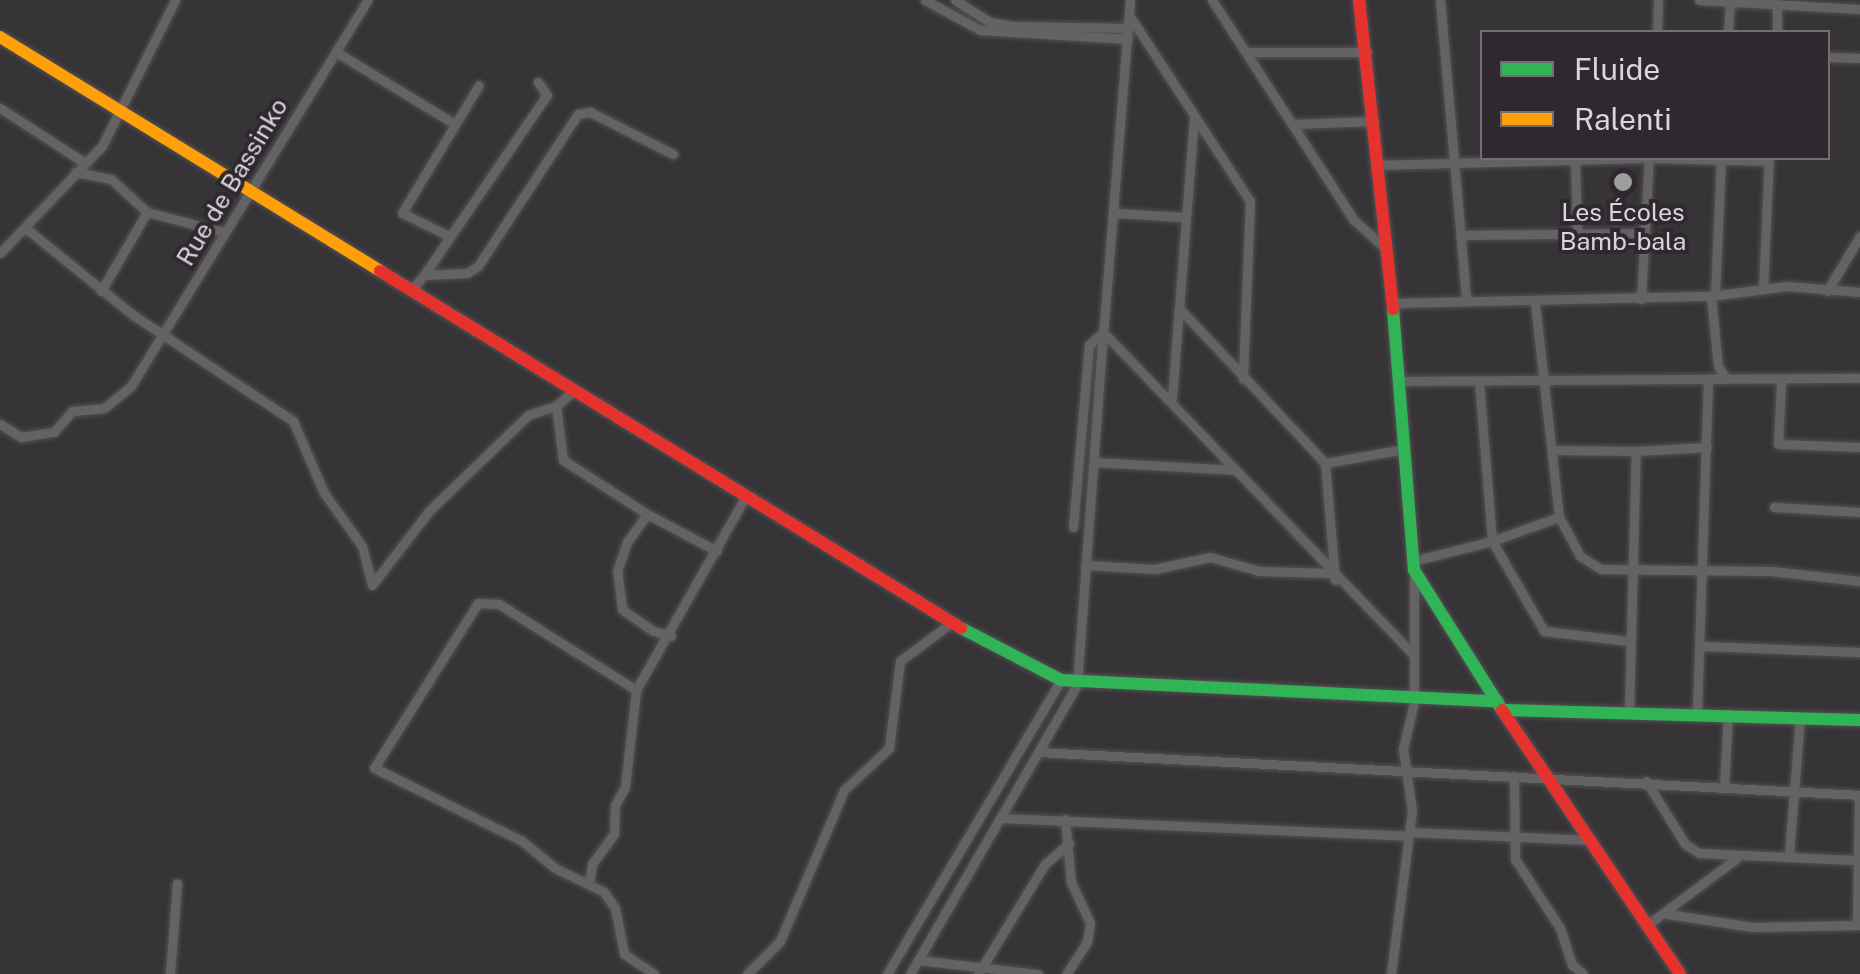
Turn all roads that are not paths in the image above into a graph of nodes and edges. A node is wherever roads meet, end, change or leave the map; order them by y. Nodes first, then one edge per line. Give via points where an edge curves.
1 (175, 0) edge
2 (368, 0) edge
3 (924, 0) edge
4 (954, 0) edge
5 (1130, 0) edge
6 (1212, 0) edge
7 (1359, 0) edge
8 (1440, 0) edge
9 (1658, 0) edge
10 (1698, 0) edge
11 (1730, 1) edge
12 (1778, 4) junction
13 (1860, 9) edge
14 (1129, 16) junction
15 (1656, 30) edge
16 (1728, 30) edge
17 (1777, 30) edge
18 (1128, 34) junction
19 (0, 37) edge
20 (336, 52) junction
21 (1246, 52) junction
22 (1367, 52) junction
23 (1830, 56) edge
24 (1860, 58) edge
25 (538, 82) dead end
26 (479, 85) dead end
27 (0, 108) edge
28 (121, 110) junction
29 (1194, 114) junction
30 (1374, 122) junction
31 (455, 124) junction
32 (1294, 124) junction
33 (672, 154) dead end
34 (1575, 160) joint
35 (1653, 160) edge
36 (1721, 160) edge
37 (1769, 160) edge
38 (1453, 161) junction
39 (85, 162) junction
40 (1379, 165) junction
41 (75, 172) junction
42 (250, 186) junction
43 (147, 212) junction
44 (1116, 213) junction
45 (1183, 217) junction
46 (28, 230) junction
47 (224, 232) junction
48 (1576, 232) junction
49 (1644, 233) junction
50 (1462, 234) junction
51 (448, 235) junction
52 (1860, 236) edge
53 (1387, 250) junction
54 (0, 253) edge
55 (424, 276) junction
56 (1763, 289) junction
57 (411, 290) junction
58 (100, 291) junction
59 (1827, 291) junction
60 (1860, 292) edge
61 (1713, 296) junction
62 (1466, 299) junction
63 (1642, 299) junction
64 (1535, 303) junction
65 (1392, 304) junction
66 (1179, 308) junction
67 (1102, 332) junction
68 (162, 336) junction
69 (1545, 378) junction
70 (1860, 378) edge
71 (1243, 379) junction
72 (1401, 380) junction
73 (1708, 380) junction
74 (1726, 380) junction
75 (1480, 382) junction
76 (1781, 382) junction
77 (572, 392) junction
78 (1172, 398) junction
79 (556, 406) junction
80 (0, 424) edge
81 (1707, 447) junction
82 (1860, 447) edge
83 (1404, 449) junction
84 (1554, 450) junction
85 (1636, 451) junction
86 (1094, 462) junction
87 (1325, 462) junction
88 (1236, 470) junction
89 (746, 497) junction
90 (1774, 508) dead end
91 (1860, 512) edge
92 (647, 514) junction
93 (1559, 517) junction
94 (1072, 527) dead end
95 (1492, 541) junction
96 (717, 550) junction
97 (1085, 565) junction
98 (1413, 565) junction
99 (1632, 571) junction
100 (1703, 572) junction
101 (1332, 576) junction
102 (1860, 581) edge
103 (951, 623) junction
104 (671, 636) junction
105 (1628, 642) junction
106 (1700, 646) junction
107 (1860, 652) edge
108 (1414, 654) junction
109 (1061, 680) junction
110 (1077, 685) junction
111 (636, 690) junction
112 (1414, 702) junction
113 (1499, 705) junction
114 (1629, 711) junction
115 (1697, 712) junction
116 (1728, 714) junction
117 (1800, 718) junction
118 (1860, 720) edge
119 (1038, 752) junction
120 (1406, 770) junction
121 (1796, 774) junction
122 (1514, 776) junction
123 (1547, 777) junction
124 (1646, 781) junction
125 (1724, 786) junction
126 (1777, 790) junction
127 (1797, 791) junction
128 (1859, 795) edge
129 (1000, 818) junction
130 (1065, 820) junction
131 (1408, 834) junction
132 (1591, 840) junction
133 (1512, 841) junction
134 (1068, 844) junction
135 (1789, 854) junction
136 (1737, 858) junction
137 (1856, 860) junction
138 (177, 882) dead end
139 (589, 884) junction
140 (1668, 914) junction
141 (1647, 925) junction
142 (1858, 925) edge
143 (918, 960) junction
144 (894, 962) junction
145 (980, 971) edge
146 (910, 973) edge
147 (170, 974) edge
148 (654, 974) edge
149 (747, 974) edge
150 (888, 974) edge
151 (1038, 974) edge
152 (1066, 974) edge
153 (1391, 974) edge
154 (1583, 974) edge
155 (1680, 974) edge

1 - 28 street
2 - 20 street, Rue de Bassinko
3 - 18 street via 980,30
4 - 18 street via 990,22
5 - 14 street
6 - 21 street
7 - 22 street
8 - 38 street
9 - 15 street
10 - 11 street
11 - 12 street
11 - 16 street
12 - 13 street
12 - 17 street
14 - 18 street
14 - 29 street
18 - 44 street
19 - 28 street
20 - 31 street
20 - 42 street, Rue de Bassinko
21 - 22 street
21 - 32 street
22 - 30 street
23 - 24 street
25 - 51 street via 547,94
26 - 31 street
27 - 39 street
28 - 39 street
28 - 42 street
29 - 45 street
29 - 71 street via 1252,212
30 - 32 street
30 - 40 street
31 - 51 street via 402,212
32 - 53 street via 1354,220
33 - 55 street via 590,112 578,114 478,266 467,274
34 - 38 street
34 - 48 street
35 - 49 street
36 - 61 street
37 - 56 street
38 - 40 street
38 - 50 street
39 - 41 street
40 - 53 street
41 - 43 street via 110,178
41 - 46 street
42 - 47 street, Rue de Bassinko
42 - 57 street
43 - 47 street
43 - 58 street
44 - 45 street
44 - 67 street
45 - 66 street
46 - 54 street
46 - 58 street
47 - 68 street, Rue de Bassinko
48 - 49 street
48 - 50 street
49 - 63 street
50 - 62 street
51 - 55 street
52 - 59 street
53 - 65 street
55 - 57 street
56 - 59 street
56 - 61 street
57 - 77 street
58 - 68 street
59 - 60 street
61 - 63 street
61 - 74 street via 1718,366
62 - 64 street
62 - 65 street
63 - 64 street
64 - 69 street
65 - 72 street
66 - 71 street
66 - 78 street
67 - 78 street
67 - 86 street
67 - 94 street via 1089,345
68 - 79 street via 293,421 324,493 362,546 372,585 432,508 528,414
68 - 80 street, Rue de Bassinko via 131,386 104,408 72,410 54,432 21,437
69 - 73 street
69 - 75 street
69 - 84 street
70 - 76 street
71 - 87 street
72 - 75 street
72 - 83 street
73 - 74 street
73 - 81 street
74 - 76 street
75 - 95 street
76 - 82 street via 1778,444
77 - 79 street
77 - 89 street
78 - 88 street
79 - 92 street via 564,460
81 - 85 street
81 - 100 street
83 - 87 street
83 - 98 street
84 - 85 street
84 - 93 street
85 - 99 street
86 - 88 street
86 - 97 street
87 - 101 street
88 - 101 street
89 - 96 street
89 - 103 street
90 - 91 street
92 - 96 street
92 - 104 street via 620,556 618,586 633,620
93 - 95 street
93 - 99 street via 1588,564
95 - 98 street
95 - 105 street via 1544,631
96 - 104 street
97 - 101 street via 1155,568 1212,558 1259,571
97 - 110 street
98 - 108 street
98 - 113 street
99 - 100 street
99 - 105 street
100 - 102 street
100 - 106 street
101 - 108 street
103 - 109 street
103 - 149 street via 900,661 889,748 844,790 780,941
104 - 111 street
105 - 114 street
106 - 107 street
106 - 115 street
108 - 112 street
109 - 110 street
109 - 144 street
110 - 112 street
110 - 119 street
111 - 139 street via 624,794 615,806 613,837 592,864
111 - 139 street via 499,604 478,603 374,768 522,841
112 - 113 street
112 - 120 street via 1404,738
113 - 114 street
113 - 123 street
114 - 115 street
115 - 116 street
116 - 117 street
116 - 125 street
117 - 118 street
117 - 121 street
119 - 120 street
119 - 129 street
120 - 122 street
120 - 131 street via 1412,798
121 - 126 street
121 - 127 street
122 - 123 street
122 - 133 street
123 - 124 street
123 - 132 street
124 - 125 street
124 - 136 street via 1691,850
125 - 126 street
126 - 127 street
127 - 128 street
127 - 135 street
128 - 137 street
129 - 130 street
129 - 143 street
130 - 131 street
130 - 134 street
131 - 133 street
131 - 153 street
132 - 133 street
132 - 141 street
133 - 154 street via 1515,859
134 - 145 street via 1045,864
134 - 152 street via 1071,882 1090,923 1087,942
135 - 136 street
135 - 137 street
136 - 140 street
137 - 142 street
138 - 147 street
139 - 148 street via 615,908 624,954
140 - 141 street
140 - 142 street via 1752,927
141 - 155 street
143 - 145 street
143 - 146 street
144 - 146 street
144 - 150 street
145 - 151 street

